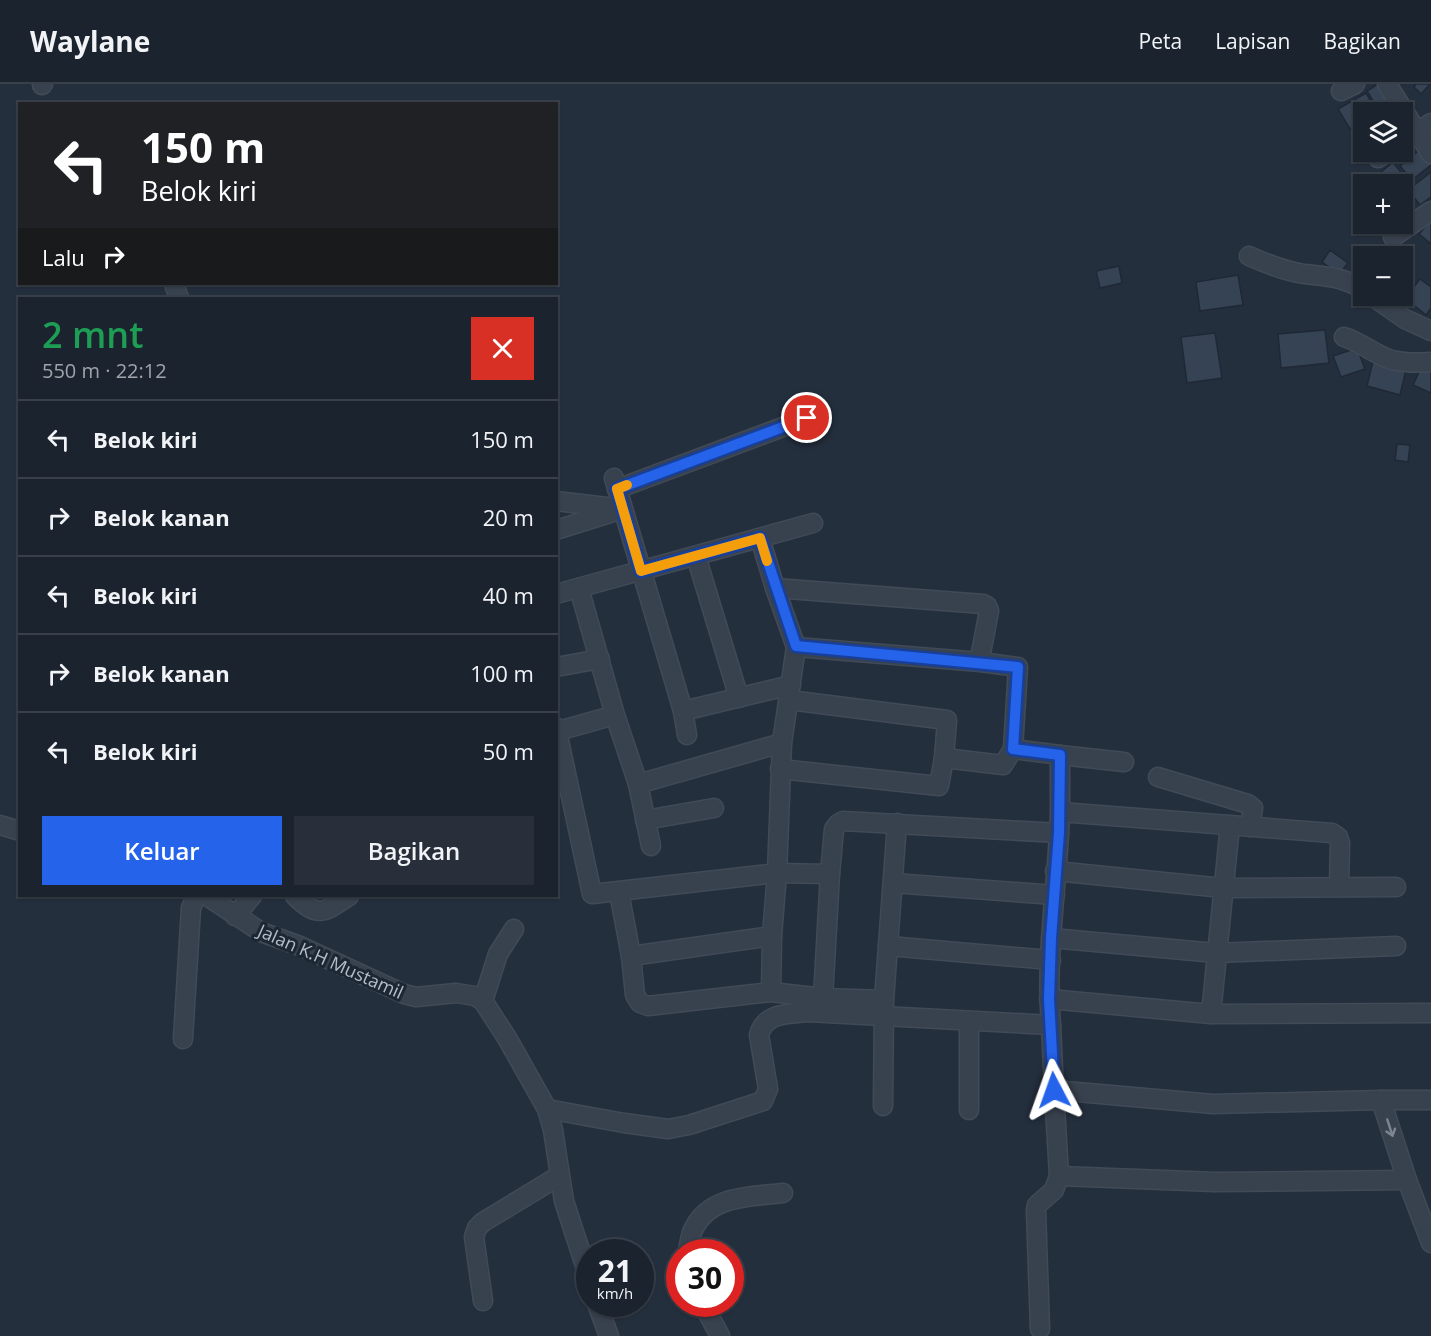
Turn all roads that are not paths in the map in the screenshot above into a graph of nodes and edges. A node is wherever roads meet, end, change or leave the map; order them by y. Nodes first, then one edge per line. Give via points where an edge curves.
1 (1387, 84) edge
2 (1417, 132) edge
3 (1431, 154) edge
4 (1431, 211) edge
5 (1393, 237) dead end
6 (1249, 256) dead end
7 (1353, 284) edge
8 (1386, 306) edge
9 (1431, 332) edge
10 (1344, 337) dead end
11 (1431, 362) edge
12 (807, 418) dead end
13 (558, 501) edge
14 (623, 509) junction
15 (813, 523) dead end
16 (558, 529) edge
17 (760, 538) junction
18 (696, 556) junction
19 (641, 571) junction
20 (579, 588) junction
21 (775, 588) junction
22 (558, 593) edge
23 (796, 646) junction
24 (600, 659) junction
25 (981, 662) junction
26 (558, 667) edge
27 (790, 692) junction
28 (739, 698) junction
29 (683, 711) junction
30 (615, 715) junction
31 (558, 729) edge
32 (558, 734) edge
33 (687, 735) dead end
34 (782, 743) junction
35 (1013, 749) junction
36 (1060, 755) junction
37 (944, 758) junction
38 (1124, 762) dead end
39 (780, 769) junction
40 (1158, 777) dead end
41 (638, 784) junction
42 (714, 808) dead end
43 (1060, 812) junction
44 (645, 820) junction
45 (897, 823) junction
46 (0, 825) edge
47 (1230, 825) junction
48 (1250, 827) junction
49 (18, 830) edge
50 (1059, 833) junction
51 (651, 846) dead end
52 (1055, 871) junction
53 (777, 873) junction
54 (830, 874) junction
55 (893, 883) junction
56 (1339, 887) junction
57 (1396, 887) dead end
58 (1223, 888) junction
59 (619, 892) junction
60 (1055, 895) junction
61 (196, 897) edge
62 (208, 897) edge
63 (251, 897) edge
64 (297, 897) edge
65 (347, 897) edge
66 (235, 916) junction
67 (513, 929) dead end
68 (772, 936) junction
69 (1051, 938) junction
70 (888, 946) junction
71 (1396, 946) dead end
72 (1216, 953) junction
73 (631, 957) junction
74 (1051, 960) junction
75 (771, 992) junction
76 (823, 998) junction
77 (1049, 999) junction
78 (483, 1002) junction
79 (885, 1008) junction
80 (1431, 1013) edge
81 (1211, 1014) junction
82 (969, 1021) junction
83 (1052, 1025) junction
84 (183, 1039) dead end
85 (1054, 1090) junction
86 (1381, 1100) junction
87 (1431, 1100) edge
88 (883, 1106) dead end
89 (547, 1109) junction
90 (969, 1110) dead end
91 (559, 1176) junction
92 (1059, 1176) junction
93 (1407, 1180) junction
94 (783, 1193) dead end
95 (691, 1239) edge
96 (576, 1240) edge
97 (1431, 1243) edge
98 (483, 1301) dead end
99 (602, 1317) edge
100 (605, 1317) edge
101 (710, 1317) edge
102 (1040, 1329) dead end
103 (609, 1336) edge
104 (620, 1336) edge
105 (720, 1336) edge

1 - 2 street
2 - 3 street
4 - 5 street
6 - 7 street via 1276,268 1331,275
8 - 9 street
10 - 11 street via 1392,360
12 - 14 street via 616,483
13 - 14 street
14 - 16 street
14 - 19 street
15 - 17 street
17 - 18 street
17 - 21 street
18 - 19 street
18 - 28 street
19 - 20 street
19 - 29 street
20 - 22 street
20 - 24 street
21 - 23 street
21 - 25 street via 983,604 988,611
23 - 25 street
23 - 27 street
24 - 26 street
24 - 30 street
25 - 35 street via 1018,667
27 - 28 street
27 - 34 street
27 - 37 street via 947,720
28 - 29 street
29 - 33 street
30 - 31 street
30 - 41 street
32 - 59 street via 592,894
34 - 39 street
34 - 41 street
35 - 36 street
35 - 37 street via 1003,765
36 - 38 street
36 - 43 street
37 - 39 street via 939,786
39 - 53 street
40 - 48 street via 1248,804 1253,808
41 - 44 street
42 - 44 street
43 - 47 street
43 - 50 street
44 - 51 street
45 - 50 street
45 - 54 street via 838,824 834,829
45 - 55 street
46 - 49 street
47 - 48 street
47 - 58 street
48 - 56 street via 1332,833 1338,837
50 - 52 street
52 - 58 street
52 - 60 street
53 - 54 street
53 - 59 street
53 - 68 street
54 - 76 street
55 - 60 street
55 - 70 street
56 - 57 street
56 - 58 street
58 - 72 street
59 - 73 street
60 - 69 street
61 - 84 street via 191,908
62 - 66 street, Jalan K.H Mustamil
63 - 66 street
64 - 65 street via 316,912
66 - 78 street, Jalan K.H Mustamil via 261,932 404,994 416,998 468,994
67 - 78 street via 498,954
68 - 73 street
68 - 75 street
69 - 72 street
69 - 74 street
70 - 74 street
70 - 79 street
71 - 72 street
72 - 81 street
73 - 75 street via 635,995 648,1006
74 - 77 street
75 - 76 street
76 - 79 street
77 - 81 street
77 - 83 street
78 - 89 street
79 - 82 street
79 - 88 street
79 - 89 street via 774,1016 759,1035 768,1089 763,1101 688,1125 668,1129
80 - 81 street
82 - 83 street
82 - 90 street
83 - 85 street
85 - 86 street via 1213,1104
85 - 92 street
86 - 87 street
86 -> 93 street
89 - 91 street
91 - 96 street
91 - 98 street via 477,1228 474,1237
92 - 93 street via 1215,1182
92 - 102 street via 1054,1190 1036,1210
93 - 97 street
94 - 95 street via 725,1200 703,1214
99 - 103 street
100 - 104 street
101 - 105 street

